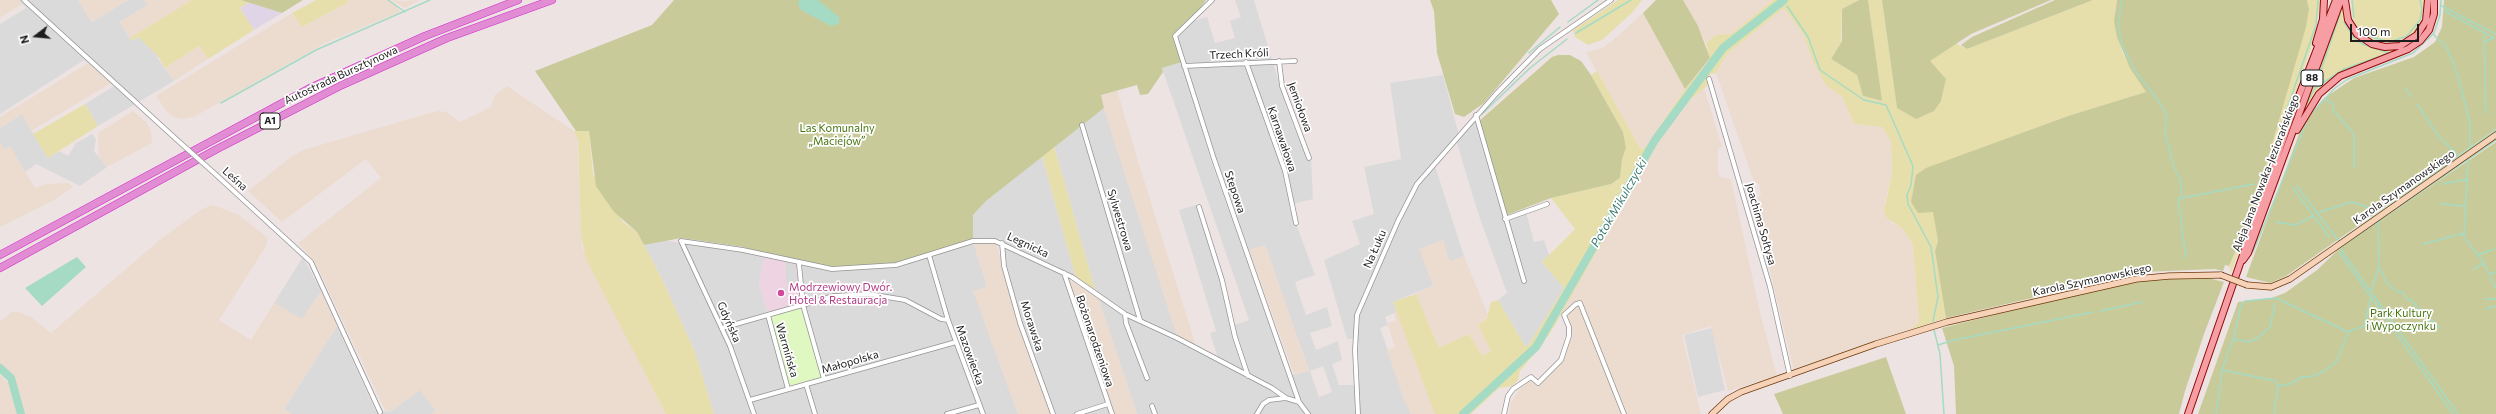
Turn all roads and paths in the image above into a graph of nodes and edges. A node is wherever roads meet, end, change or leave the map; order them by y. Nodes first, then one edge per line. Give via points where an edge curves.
1 (24, 0) edge
2 (518, 0) edge
3 (552, 0) edge
4 (1212, 0) edge
5 (1611, 0) edge
6 (2324, 0) edge
7 (2336, 0) edge
8 (2341, 0) edge
9 (2345, 0) edge
10 (2428, 0) edge
11 (2434, 0) edge
12 (1279, 61) junction
13 (1295, 61) dead end
14 (1246, 62) junction
15 (1184, 66) junction
16 (2306, 75) junction
17 (1709, 79) dead end
18 (1476, 115) junction
19 (1082, 125) dead end
20 (2496, 135) edge
21 (2283, 156) junction
22 (1309, 158) dead end
23 (1547, 204) dead end
24 (1199, 207) dead end
25 (1505, 219) junction
26 (1296, 223) dead end
27 (681, 241) joint
28 (1002, 243) junction
29 (0, 255) edge
30 (929, 255) junction
31 (2242, 262) junction
32 (800, 264) junction
33 (0, 268) edge
34 (1064, 273) junction
35 (1524, 281) dead end
36 (803, 305) junction
37 (1125, 314) junction
38 (768, 315) junction
39 (948, 320) junction
40 (1140, 320) junction
41 (722, 328) junction
42 (956, 342) junction
43 (1248, 376) junction
44 (1790, 376) junction
45 (1146, 378) dead end
46 (824, 379) junction
47 (806, 384) junction
48 (788, 389) junction
49 (1286, 398) junction
50 (750, 400) junction
51 (1299, 402) junction
52 (1108, 404) junction
53 (980, 405) junction
54 (1152, 406) dead end
55 (381, 413) edge
56 (754, 414) edge
57 (815, 414) edge
58 (947, 414) edge
59 (983, 414) edge
60 (1052, 414) edge
61 (1077, 414) edge
62 (1112, 414) edge
63 (1155, 414) edge
64 (1257, 414) edge
65 (1308, 414) edge
66 (1358, 414) edge
67 (1504, 414) edge
68 (1624, 414) edge
69 (1712, 414) edge
70 (2188, 414) edge

1 - 55 street, Leśna, bridge via 311,262
2 - 29 highway, Autostrada Bursztynowa / A1 via 418,39 310,88
3 - 33 highway, Autostrada Bursztynowa / A1 via 448,38 342,85 217,149
4 - 15 street, Stepowa via 1175,36
5 - 18 street, Na Łuku via 1540,49
6 - 16 main road via 2323,19
7 - 16 main road, Aleja Jana Nowaka-Jeziorańskiego / 88
8 - 21 main road, Aleja Jana Nowaka-Jeziorańskiego / 88
9 - 10 main road via 2348,20 2356,34 2372,44 2385,47 2400,46 2417,35 2426,21
11 - 21 main road via 2434,14 2429,30 2420,41 2408,49 2349,71 2331,82 2310,105
12 - 13 street, Trzech Króli
12 - 14 street, Trzech Króli
12 - 22 street, Jemiołowa via 1282,86
14 - 15 street, Trzech Króli
14 - 26 street, Karnawałowa via 1285,171
15 - 51 street, Stepowa
16 - 31 main road, Aleja Jana Nowaka-Jeziorańskiego / 88
17 - 44 street, Joachima Sołtysa via 1770,287
18 - 25 street
18 - 66 street, Na Łuku via 1416,184 1361,302 1355,333
19 - 40 street, Sylwestrowa
20 - 44 street, Karola Szymanowskiego, bridge via 2285,282 2266,287 2247,285 2221,275 2175,275 2136,279 1953,321 1876,344
21 - 31 main road, Aleja Jana Nowaka-Jeziorańskiego / 88 via 2248,253
23 - 25 street
24 - 43 street
25 - 35 street
27 - 32 street, Legnicka via 743,250
27 - 41 street, Gdyńska
28 - 30 street, Legnicka via 989,240 973,241
28 - 34 street, Legnicka
28 - 60 street, Morawska via 1004,266 1020,323
30 - 32 street, Legnicka via 896,265 832,269
30 - 39 street
31 - 70 main road, Aleja Jana Nowaka-Jeziorańskiego / 88
32 - 36 street
34 - 37 street, Legnicka
34 - 52 street, Bożonarodzeniowa
36 - 38 street, Mazowiecka
36 - 39 street, Mazowiecka via 834,296 869,294 905,300 941,319
36 - 46 street
37 - 40 street, Legnicka
37 - 45 street
38 - 41 street, Mazowiecka
38 - 48 street, Warmińska
39 - 42 street, Mazowiecka
40 - 43 street, Legnicka
41 - 50 street, Gdyńska
42 - 46 street, Małopolska
42 - 53 street, Mazowiecka
43 - 49 street, Legnicka
44 - 69 street, Karola Szymanowskiego via 1741,392 1728,399
46 - 47 street, Małopolska
47 - 48 street, Małopolska
47 - 57 street, Warmińska
48 - 50 street, Małopolska
49 - 51 street, Legnicka
49 - 64 street via 1269,400
50 - 56 street, Gdyńska
51 - 65 street
52 - 61 street
52 - 62 street, Bożonarodzeniowa
53 - 58 street
53 - 59 street, Mazowiecka
54 - 63 street
67 - 68 street via 1508,396 1513,389 1532,377 1538,383 1561,360 1569,336 1564,314 1580,303

